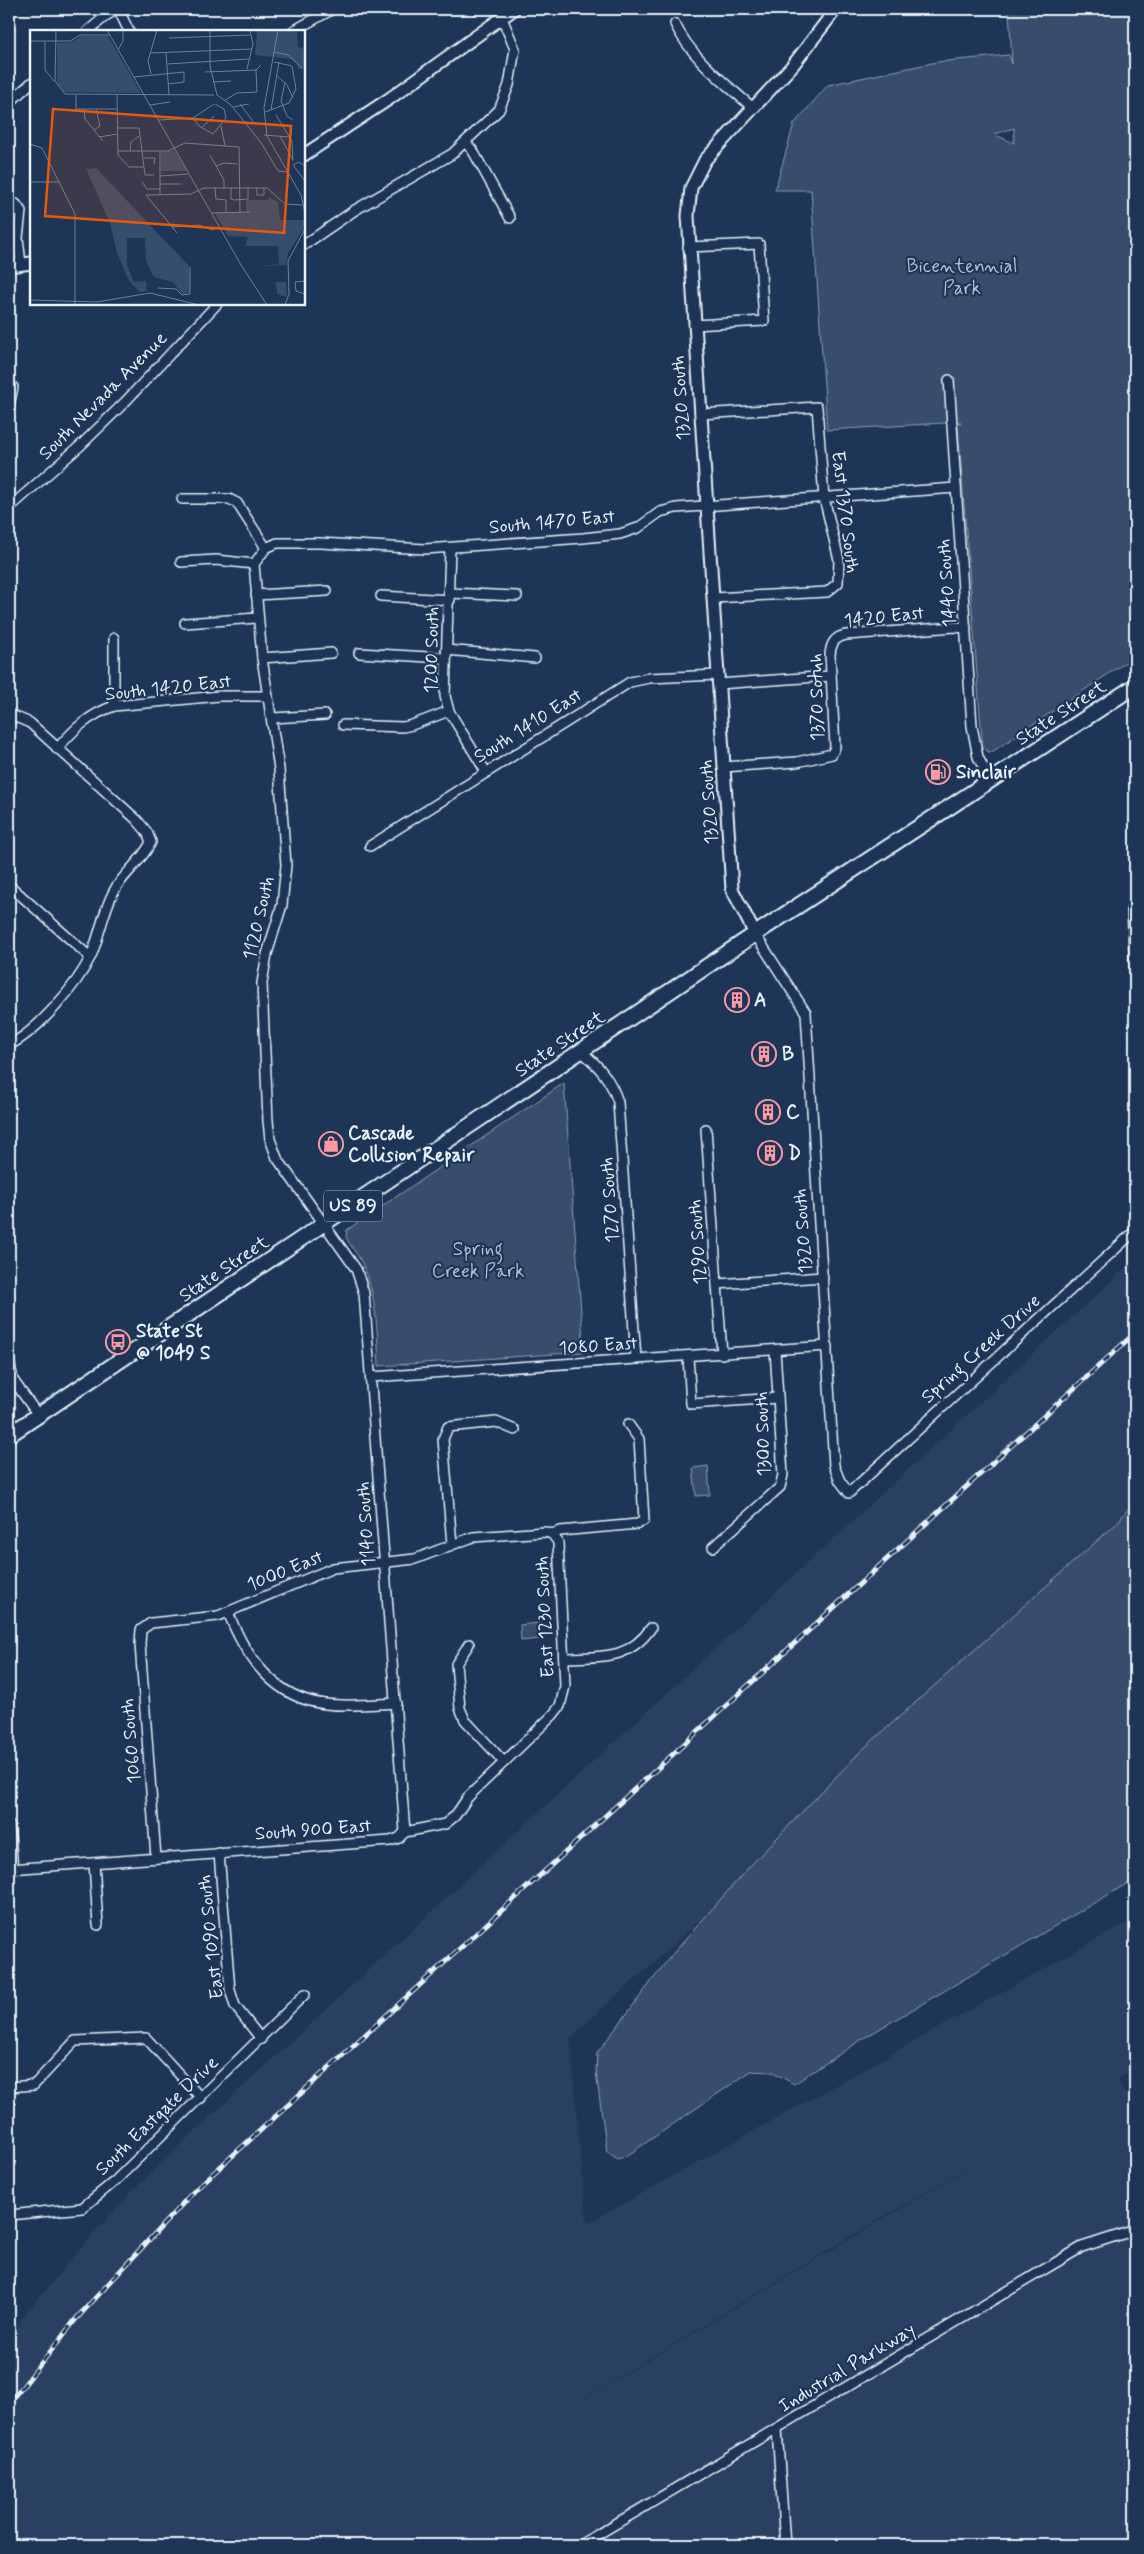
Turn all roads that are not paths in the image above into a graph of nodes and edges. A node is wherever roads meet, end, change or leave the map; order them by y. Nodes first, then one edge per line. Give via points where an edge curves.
1 (118, 9) edge
2 (332, 9) edge
3 (514, 9) edge
4 (836, 9) edge
5 (502, 18) junction
6 (675, 24) dead end
7 (89, 30) edge
8 (128, 30) edge
9 (295, 30) edge
10 (30, 84) edge
11 (9, 103) edge
12 (753, 108) junction
13 (465, 142) junction
14 (305, 155) edge
15 (12, 203) edge
16 (510, 218) dead end
17 (305, 244) edge
18 (688, 247) junction
19 (26, 264) edge
20 (9, 266) edge
21 (216, 305) edge
22 (694, 325) junction
23 (949, 380) dead end
24 (13, 387) dead end
25 (9, 406) edge
26 (700, 414) junction
27 (956, 488) junction
28 (824, 498) junction
29 (182, 499) dead end
30 (706, 507) junction
31 (9, 508) edge
32 (266, 548) junction
33 (450, 548) junction
34 (182, 562) dead end
35 (254, 564) junction
36 (327, 591) dead end
37 (256, 595) junction
38 (381, 596) dead end
39 (450, 596) junction
40 (517, 596) dead end
41 (713, 598) junction
42 (257, 618) junction
43 (185, 622) dead end
44 (966, 628) junction
45 (114, 638) dead end
46 (835, 640) joint
47 (331, 653) dead end
48 (360, 653) dead end
49 (446, 654) junction
50 (262, 658) junction
51 (535, 658) dead end
52 (831, 676) junction
53 (719, 680) junction
54 (1135, 689) edge
55 (268, 696) junction
56 (114, 706) junction
57 (449, 711) junction
58 (9, 714) edge
59 (325, 715) dead end
60 (272, 718) junction
61 (343, 725) dead end
62 (57, 749) junction
63 (724, 767) junction
64 (486, 772) junction
65 (990, 781) junction
66 (370, 846) dead end
67 (9, 885) edge
68 (1135, 898) edge
69 (755, 934) junction
70 (90, 957) junction
71 (1135, 971) edge
72 (9, 1045) edge
73 (582, 1052) junction
74 (706, 1129) dead end
75 (325, 1224) junction
76 (1135, 1231) edge
77 (823, 1277) junction
78 (717, 1284) junction
79 (828, 1346) junction
80 (775, 1350) junction
81 (722, 1354) junction
82 (688, 1356) junction
83 (9, 1359) edge
84 (636, 1359) junction
85 (371, 1377) junction
86 (778, 1398) junction
87 (38, 1415) junction
88 (628, 1424) dead end
89 (516, 1430) dead end
90 (9, 1435) edge
91 (849, 1493) joint
92 (552, 1534) junction
93 (452, 1544) junction
94 (713, 1547) dead end
95 (385, 1562) junction
96 (228, 1612) junction
97 (147, 1624) joint
98 (651, 1628) dead end
99 (469, 1644) dead end
100 (564, 1658) junction
101 (562, 1700) joint
102 (396, 1703) junction
103 (503, 1761) junction
104 (9, 1826) edge
105 (405, 1832) junction
106 (219, 1853) junction
107 (156, 1858) junction
108 (94, 1863) junction
109 (11, 1869) edge
110 (98, 1925) dead end
111 (305, 1994) dead end
112 (260, 2039) junction
113 (9, 2087) edge
114 (200, 2098) junction
115 (9, 2215) edge
116 (1135, 2230) edge
117 (777, 2430) junction
118 (580, 2545) edge
119 (785, 2545) edge

1 - 7 street
1 - 8 street
2 - 9 street
3 - 5 street
4 - 12 street, 1320 South via 794,65
5 - 13 street via 515,49 510,84 499,110
5 - 14 street
6 - 12 street via 681,37 702,60
10 - 11 street
12 - 18 street, 1320 South via 705,160 691,188
13 - 16 street
13 - 17 street via 452,154 355,210
15 - 19 street via 21,211 18,238
18 - 22 street, 1320 South
18 - 22 street via 759,244 764,321
19 - 20 street
21 - 31 street, South Nevada Avenue via 119,408
22 - 26 street, 1320 South
23 - 27 street, 1440 South
24 - 25 street
26 - 28 street, East 1370 South via 817,407
26 - 30 street, 1320 South
27 - 28 street, South 1470 East
27 - 44 street, 1440 South
28 - 30 street, South 1470 East
28 - 41 street, East 1370 South via 839,560 838,583 828,592
29 - 32 street via 229,499 237,504
30 - 33 street, South 1470 East via 660,512 638,528 620,534
30 - 41 street, 1320 South
32 - 33 street, South 1470 East via 286,543
32 - 35 street
33 - 39 street, 1200 South
34 - 35 street via 216,560
35 - 37 street, 1120 South
36 - 37 street
37 - 42 street, 1120 South
38 - 39 street
39 - 40 street
39 - 49 street, 1200 South
41 - 53 street, 1320 South
42 - 43 street
42 - 50 street, 1120 South
44 - 46 street, 1420 East via 846,634
44 - 65 street, 1440 South via 974,740 980,763
45 - 56 street
46 - 52 street, 1370 Sotuh via 830,649
47 - 50 street
48 - 49 street
49 - 51 street
49 - 57 street, 1200 South via 445,696
50 - 55 street, 1120 South
52 - 53 street, South 1410 East
52 - 63 street, 1370 Sotuh via 835,747 832,754 797,762
53 - 63 street, 1320 South
53 - 64 street, South 1410 East via 649,678 630,682
54 - 65 main road, State Street / US 89
55 - 56 street, South 1420 East via 219,696
55 - 60 street, 1120 South
56 - 62 street, South 1420 East via 78,725
57 - 61 street via 403,727
57 - 64 street, 1200 South
58 - 62 street via 30,723
59 - 60 street
60 - 75 street, 1120 South via 286,865 282,905 262,983 268,1121 277,1158
62 - 70 street via 137,820 151,842 114,892
63 - 69 street, 1320 South via 732,889
64 - 66 street, South 1410 East
65 - 69 main road, State Street / US 89
67 - 70 street
68 - 71 street via 1132,908
69 - 73 main road, State Street / US 89
69 - 77 street, 1320 South via 806,1013
70 - 72 street via 77,979 45,1016 24,1038
73 - 75 main road, State Street / US 89
73 - 84 street, 1270 South via 599,1067 613,1087 619,1109
74 - 78 street, 1290 South
75 - 85 street, 1140 South via 356,1269 366,1308
75 - 87 main road, State Street / US 89
76 - 91 street, Spring Creek Drive
77 - 78 street
77 - 79 street, 1320 South
78 - 81 street, 1290 South
79 - 80 street, 1080 East
79 - 91 street, 1320 South via 834,1466 840,1482
80 - 81 street, 1080 East
80 - 86 street, 1300 South
81 - 82 street, 1080 East
82 - 84 street, 1080 East
82 - 86 street via 691,1404
83 - 87 street via 13,1380
84 - 85 street, 1080 East
85 - 95 street, 1140 South
86 - 94 street, 1300 South via 783,1475 780,1487
87 - 90 main road, State Street / US 89
88 - 92 street, 1000 East via 639,1439 644,1520
89 - 93 street via 496,1422 448,1427 443,1439
92 - 93 street, 1000 East via 473,1537
92 - 100 street, East 1230 South via 558,1542
93 - 95 street, 1000 East via 427,1556
95 - 96 street, 1000 East via 346,1565 318,1572
95 - 102 street, 1140 South
96 - 97 street, 1000 East via 207,1618
96 - 102 street via 248,1654 266,1677 296,1697 326,1704
97 - 107 street, 1060 South via 140,1634 140,1652
98 - 100 street via 643,1640 624,1652
99 - 103 street via 456,1664 460,1708 465,1720
100 - 101 street, East 1230 South
101 - 103 street, South 900 East via 553,1715
102 - 105 street, 1140 South
103 - 105 street, South 900 East via 445,1824
104 - 109 street
105 - 106 street, South 900 East via 390,1841
106 - 107 street, South 900 East
106 - 112 street, East 1090 South via 230,1990 235,2006
107 - 108 street, South 900 East
108 - 109 street, South 900 East
108 - 110 street
111 - 112 street, South Eastgate Drive
112 - 114 street, South Eastgate Drive
113 - 114 street via 34,2085 74,2041 146,2038
114 - 115 street, South Eastgate Drive via 115,2181 82,2208
116 - 117 street, Industrial Parkway via 1082,2247
117 - 118 street, Industrial Parkway
117 - 119 street

